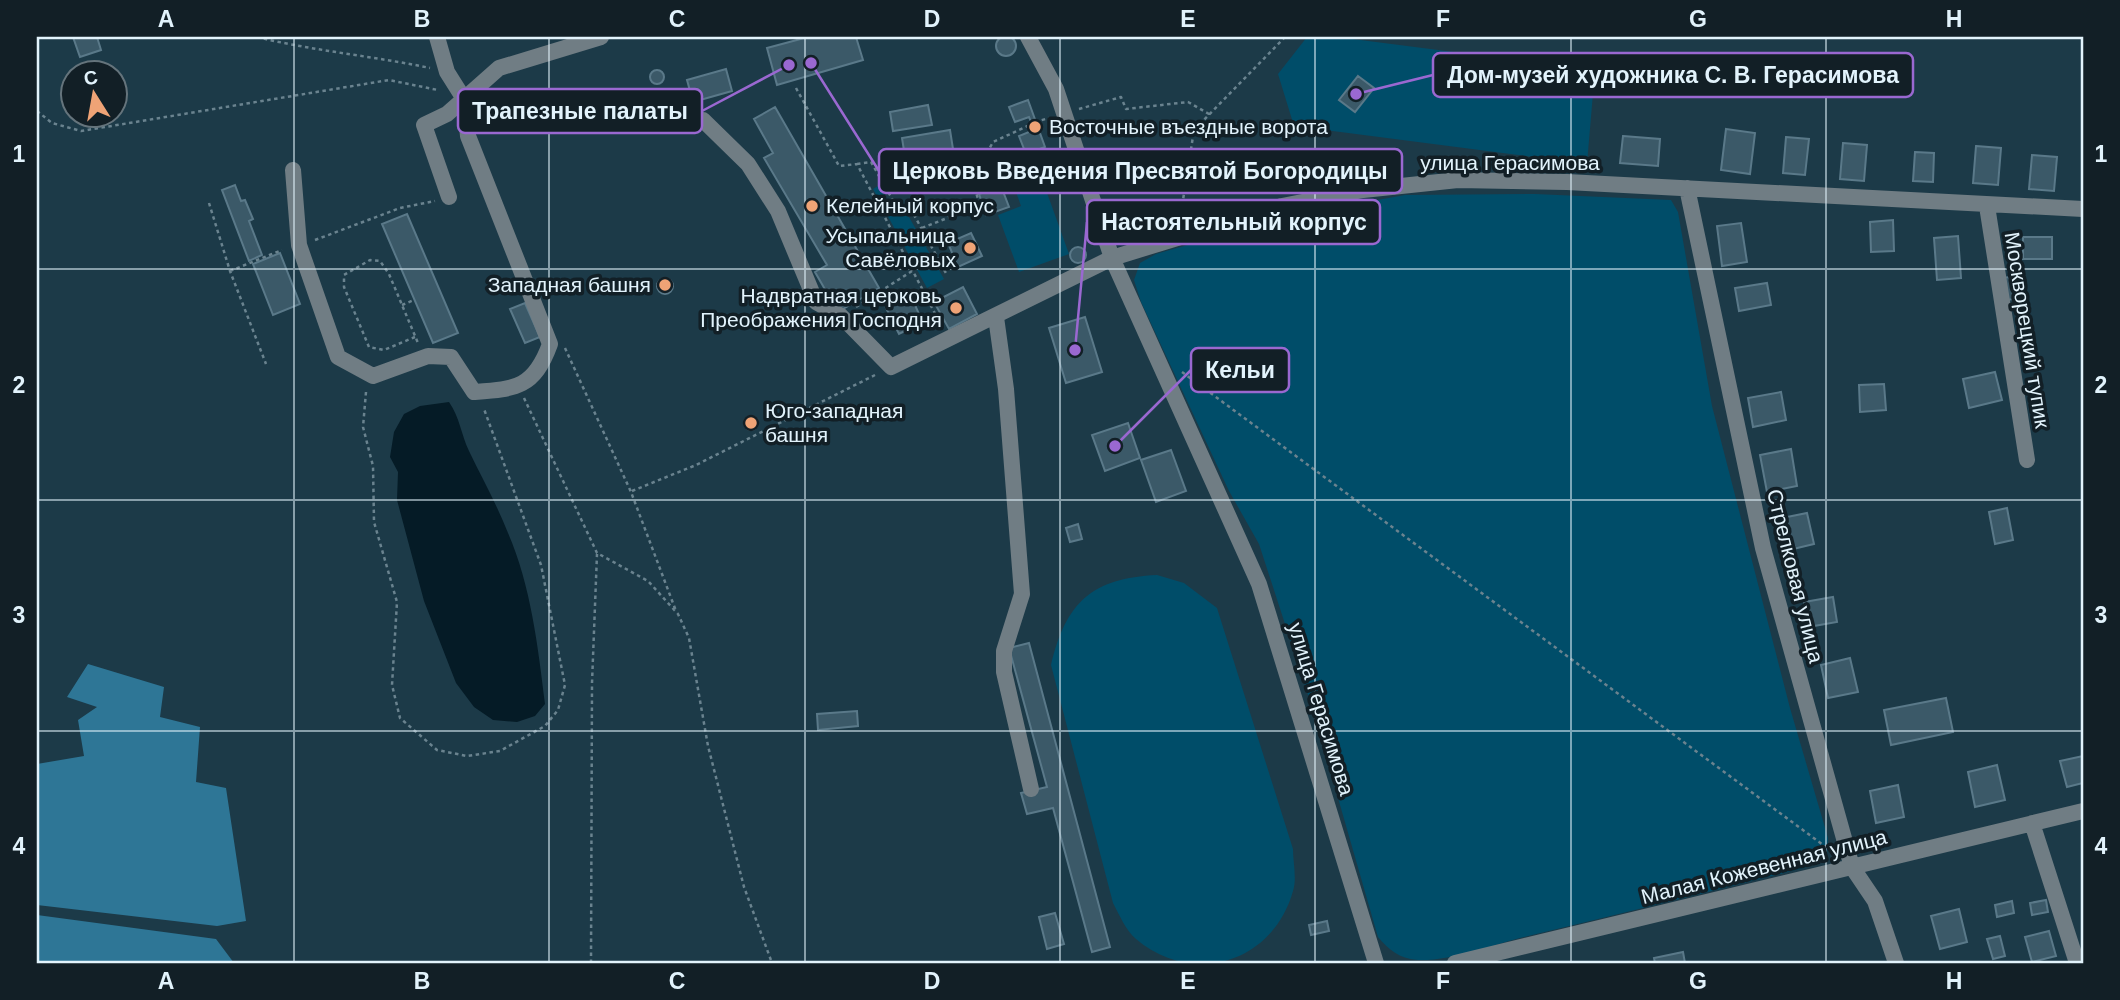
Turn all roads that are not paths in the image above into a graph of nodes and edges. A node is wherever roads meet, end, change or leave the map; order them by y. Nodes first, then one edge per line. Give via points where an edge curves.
1 (437, 37) edge
2 (601, 37) edge
3 (1028, 37) edge
4 (464, 99) junction
5 (703, 120) dead end
6 (293, 170) dead end
7 (1688, 188) junction
8 (449, 197) road end
9 (1987, 206) junction
10 (2083, 209) edge
11 (1112, 258) junction
12 (996, 317) junction
13 (2027, 460) dead end
14 (1031, 789) dead end
15 (2083, 811) edge
16 (2032, 823) junction
17 (1852, 867) junction
18 (1493, 959) edge
19 (1376, 963) edge
20 (1455, 963) edge
21 (1895, 963) edge
22 (2077, 963) edge

1 - 4 street via 447,72
2 - 4 street via 499,68
3 - 11 street via 1056,89
4 - 6 street via 468,136 550,345 541,369 516,389 474,392 451,357 428,356 373,376 338,357 299,246
4 - 8 street via 424,125
5 - 12 street via 748,164 778,211 816,302 841,316 891,367
7 - 9 street, улица Герасимова
7 - 11 street, улица Герасимова via 1440,181 1309,199
7 - 17 street, Стрелковая улица via 1763,548
9 - 10 street, улица Герасимова
9 - 13 street, Москворецкий тупик
11 - 12 street
11 - 19 street, улица Герасимова via 1259,584
12 - 14 street via 1022,594 1004,651 1004,672
15 - 16 street, Малая Кожевенная улица
16 - 17 street, Малая Кожевенная улица
16 - 22 street
17 - 18 street, Малая Кожевенная улица
17 - 21 street, Стрелковая улица via 1875,901
18 - 20 street, Малая Кожевенная улица

